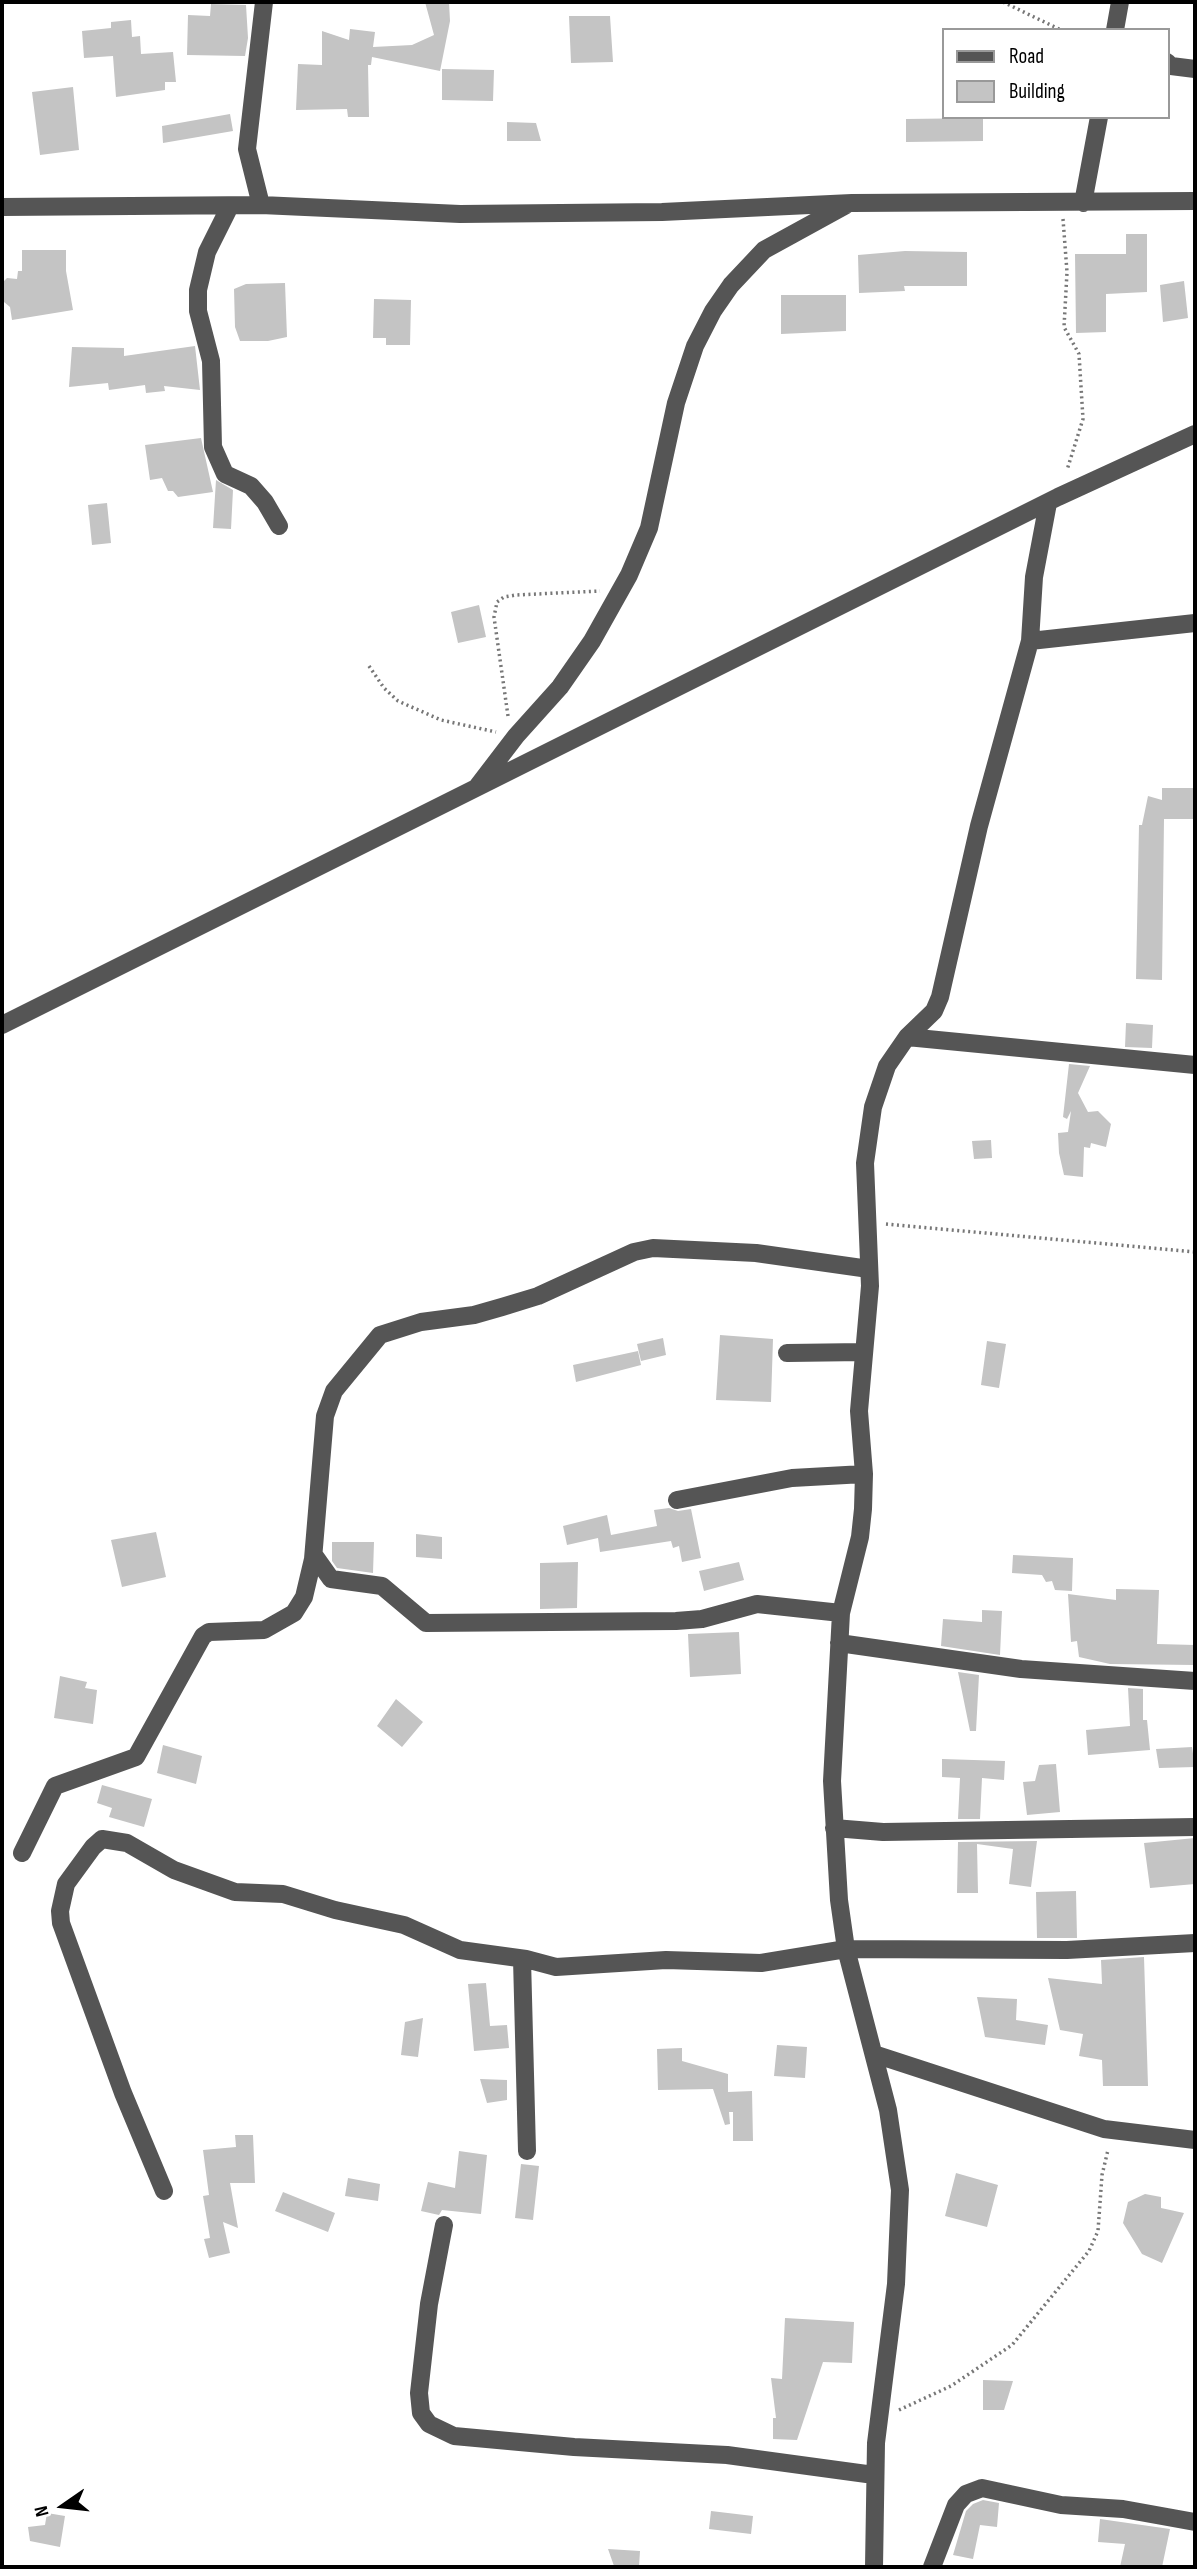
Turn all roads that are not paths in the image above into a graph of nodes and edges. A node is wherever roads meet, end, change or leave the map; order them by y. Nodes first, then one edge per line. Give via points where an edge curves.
1 (264, 2) edge
2 (1117, 16) edge
3 (1130, 28) edge
4 (1169, 64) edge
5 (1195, 69) edge
6 (1099, 119) edge
7 (1195, 201) edge
8 (852, 203) junction
9 (1083, 203) junction
10 (261, 205) junction
11 (230, 206) junction
12 (2, 207) edge
13 (1195, 434) edge
14 (1053, 500) junction
15 (279, 526) dead end
16 (1195, 623) edge
17 (1030, 641) junction
18 (474, 790) junction
19 (2, 1025) edge
20 (907, 1037) junction
21 (1195, 1065) edge
22 (869, 1269) junction
23 (864, 1352) junction
24 (787, 1353) dead end
25 (864, 1474) junction
26 (677, 1500) dead end
27 (314, 1555) junction
28 (841, 1613) junction
29 (839, 1643) junction
30 (1195, 1681) edge
31 (1195, 1827) edge
32 (834, 1828) junction
33 (22, 1853) dead end
34 (1195, 1943) edge
35 (846, 1949) junction
36 (522, 1959) junction
37 (874, 2054) junction
38 (1195, 2140) edge
39 (527, 2151) dead end
40 (163, 2191) dead end
41 (444, 2225) dead end
42 (874, 2475) junction
43 (1195, 2522) edge
44 (874, 2567) edge
45 (932, 2567) edge

1 - 10 street via 247,149
2 - 3 street
4 - 5 street
6 - 9 street
7 - 9 street
8 - 9 street
8 - 10 street via 662,212 460,214
8 - 18 street via 764,250 713,311 695,346 676,403 649,528 622,587 560,687 513,735
10 - 11 street
11 - 12 street
11 - 15 street via 207,252 198,290 198,311 211,361 213,447 225,474 251,486
13 - 14 street
14 - 17 street via 1034,577
14 - 18 street
16 - 17 street
17 - 20 street via 979,826 940,997 934,1011
18 - 19 street
20 - 21 street
20 - 22 street via 887,1066 873,1107 865,1163
22 - 23 street
22 - 27 street via 756,1253 653,1248 634,1252 538,1296 380,1335 334,1391 325,1416
23 - 24 street
23 - 25 street via 859,1411
25 - 26 street via 792,1478
25 - 28 street via 860,1537
27 - 28 street via 335,1581 382,1586 426,1623 676,1621 757,1604
27 - 33 street via 304,1597 294,1613 264,1630 203,1636 136,1757 55,1786
28 - 29 street
29 - 30 street via 1021,1669
29 - 32 street via 833,1725
31 - 32 street via 909,1832
32 - 35 street
34 - 35 street via 1067,1950
35 - 36 street via 761,1963 666,1960 556,1967
35 - 37 street
36 - 39 street
36 - 40 street via 460,1950 404,1925 283,1894 235,1892 174,1870 127,1843 97,1842 66,1884 61,1923
37 - 38 street via 1112,2131
37 - 42 street via 900,2190 896,2284
41 - 42 street via 419,2393 421,2413 429,2424 454,2436 727,2455
42 - 44 street
43 - 45 street via 1123,2509 1061,2505 982,2488 966,2494 956,2505

